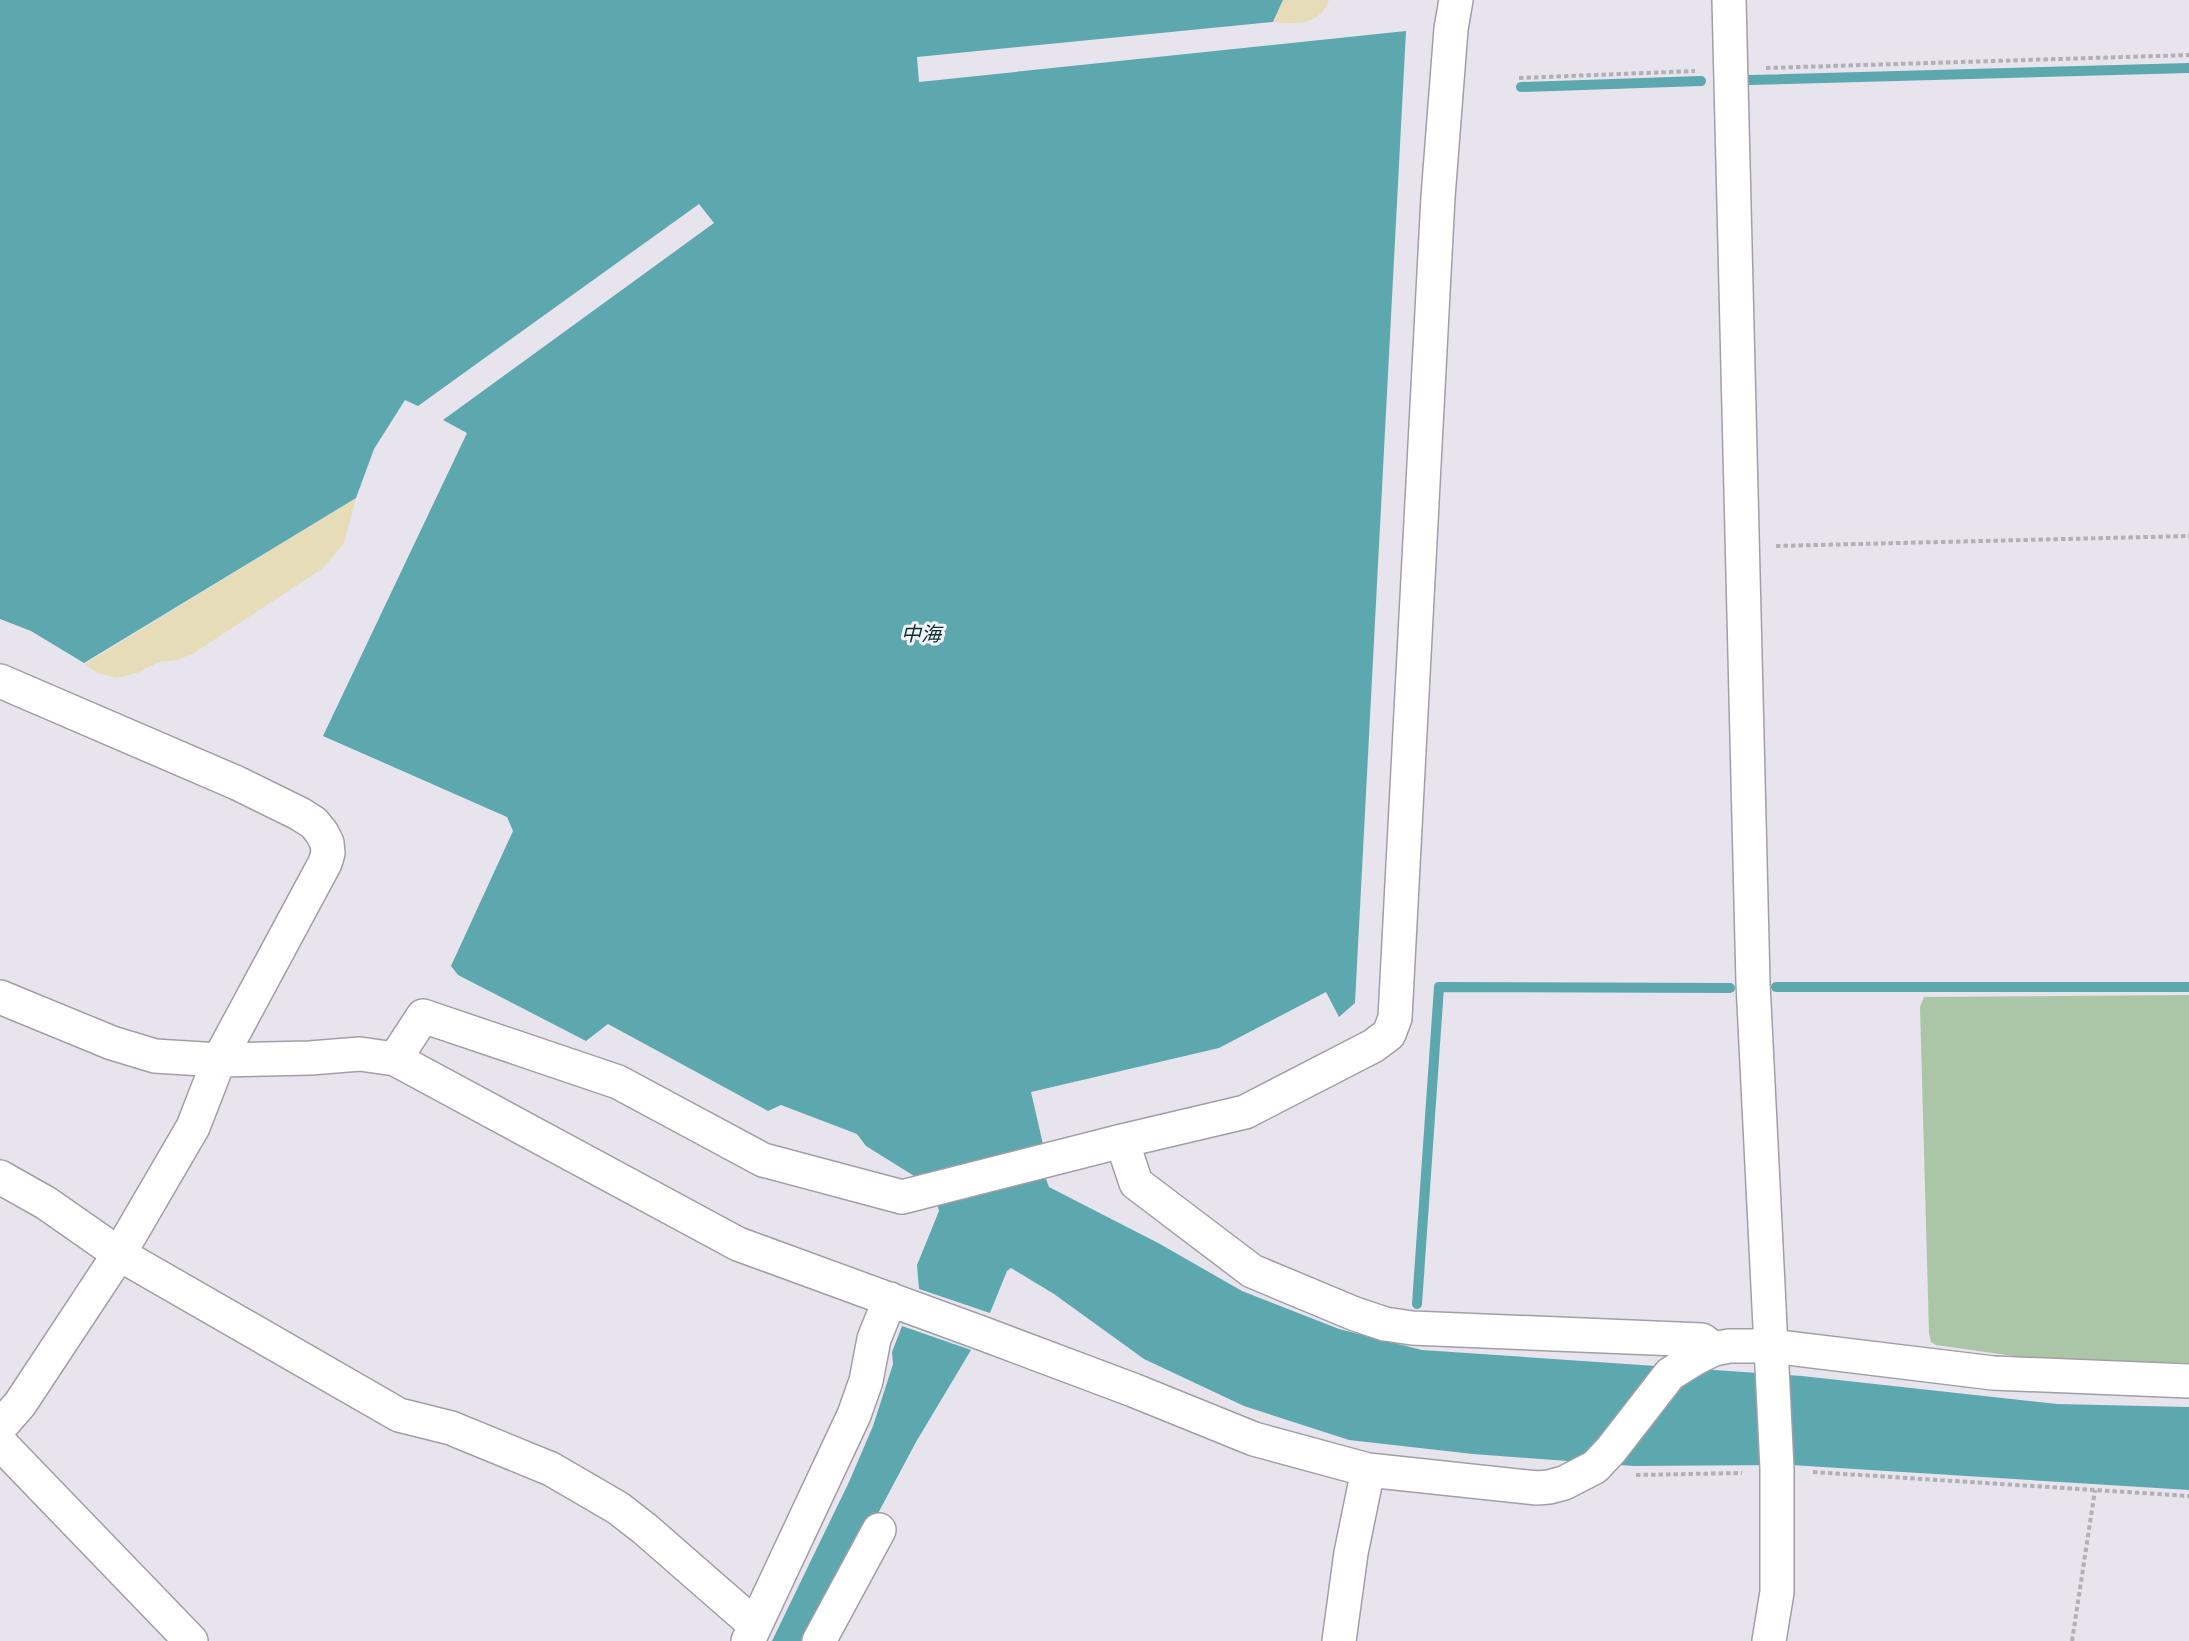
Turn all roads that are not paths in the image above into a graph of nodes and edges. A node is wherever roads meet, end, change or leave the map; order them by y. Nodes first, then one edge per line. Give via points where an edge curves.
1 (1456, 0) edge
2 (1729, 0) edge
3 (0, 681) edge
4 (0, 997) edge
5 (395, 1059) junction
6 (219, 1060) junction
7 (1122, 1141) junction
8 (0, 1177) edge
9 (119, 1254) junction
10 (899, 1302) junction
11 (1704, 1354) junction
12 (1772, 1356) junction
13 (2189, 1381) edge
14 (0, 1427) edge
15 (0, 1443) edge
16 (1368, 1470) junction
17 (879, 1530) dead end
18 (752, 1633) edge
19 (192, 1641) edge
20 (819, 1641) edge
21 (1339, 1641) edge
22 (1769, 1641) edge

1 - 7 street via 1437,209 1395,1018 1389,1034 1373,1046 1245,1112
2 - 12 street via 1753,983
3 - 6 street via 237,783 300,814 322,832 328,853 325,862
4 - 6 street via 134,1051
5 - 6 street via 360,1054
5 - 7 street via 423,1016 618,1082 763,1160 902,1197
5 - 10 street via 738,1244
6 - 9 street via 193,1126
7 - 11 street via 1136,1183 1252,1271 1356,1314 1412,1328 1702,1340
8 - 9 street via 46,1203
9 - 14 street via 20,1404
9 - 18 street via 399,1415 451,1428 561,1474 618,1508
10 - 16 street via 1254,1439
10 - 18 street via 874,1339 866,1381 854,1414
11 - 12 street via 1729,1346
11 - 16 street via 1670,1374 1592,1470 1564,1483 1537,1488
12 - 13 street via 1993,1373
12 - 22 street via 1778,1592
15 - 19 street
16 - 21 street
17 - 20 street

